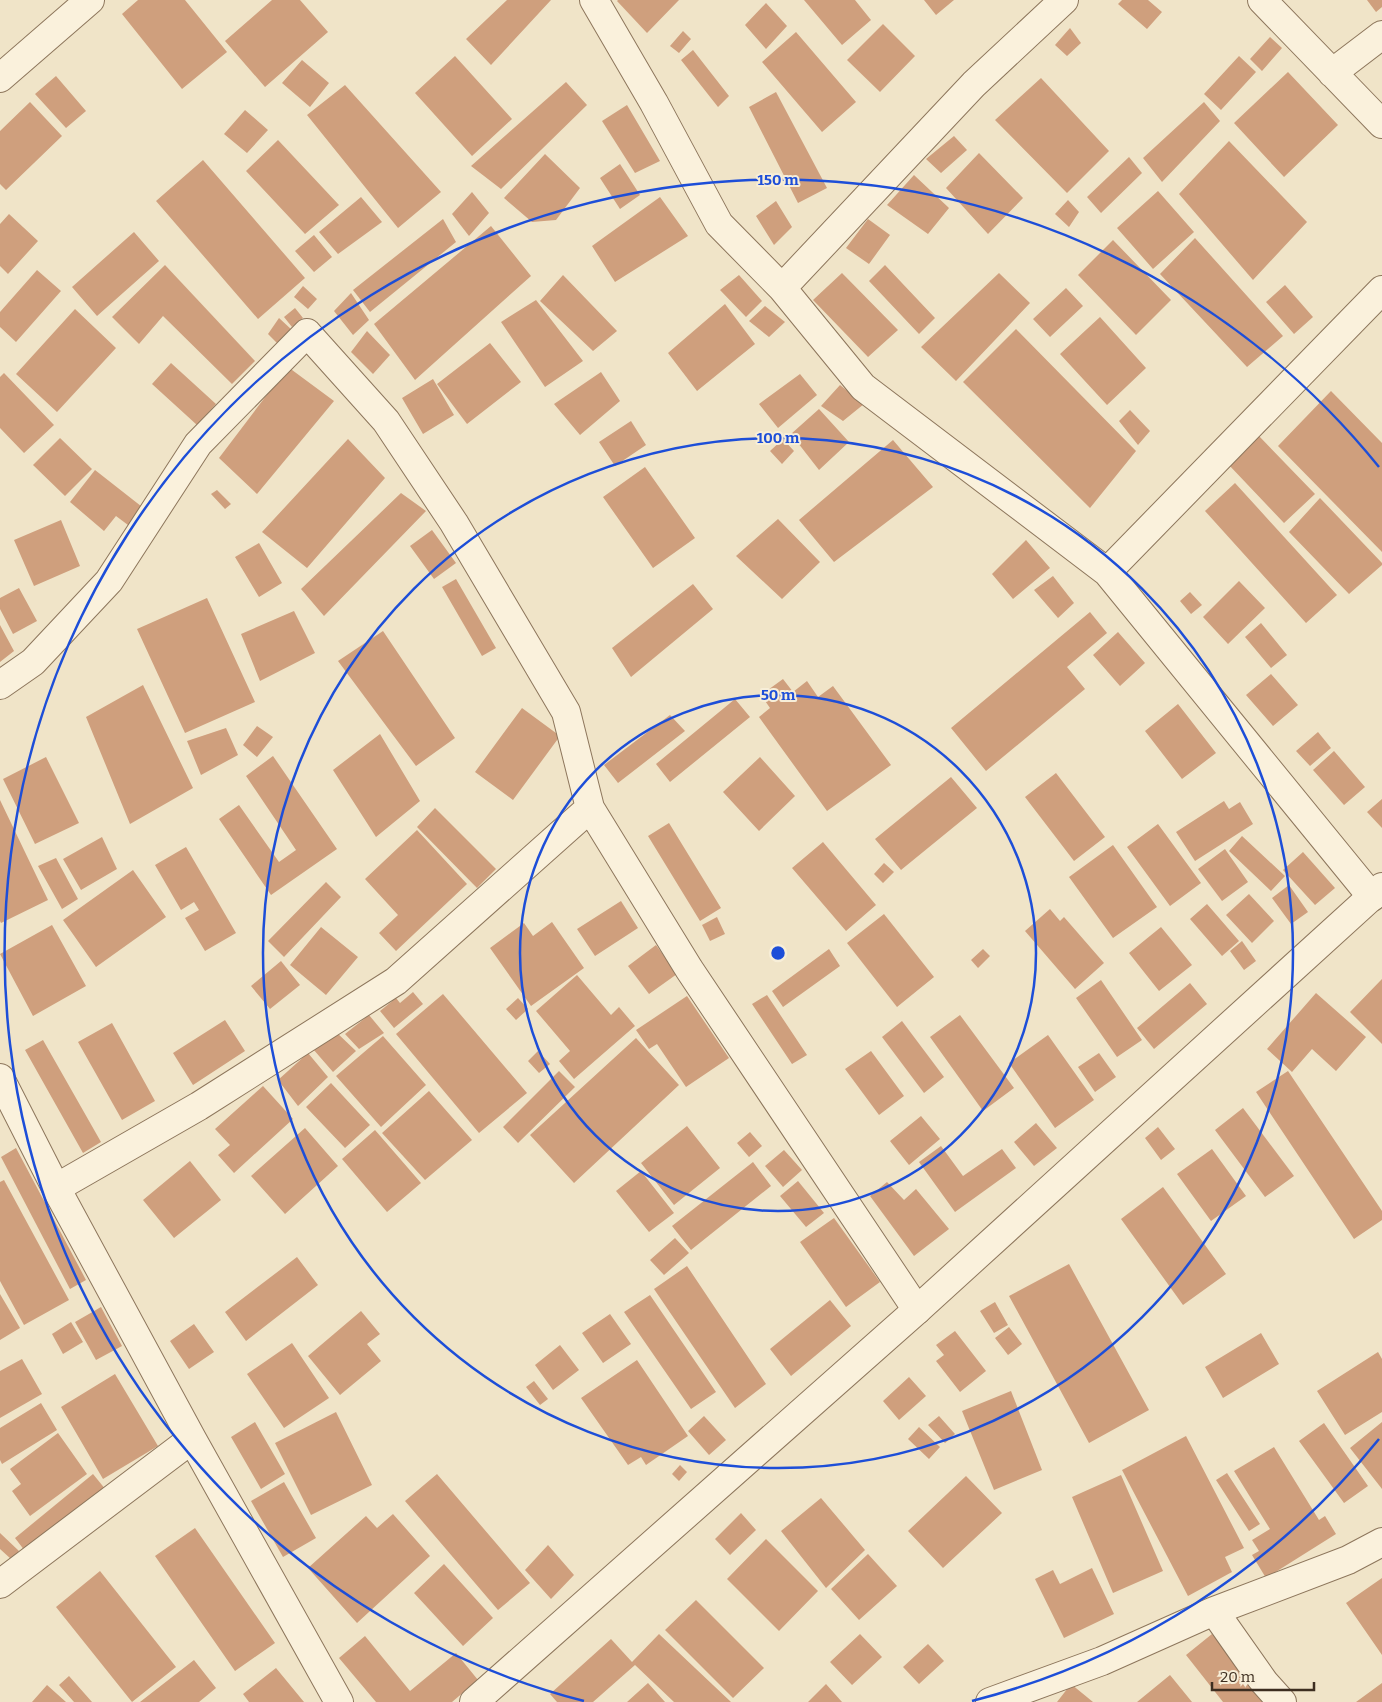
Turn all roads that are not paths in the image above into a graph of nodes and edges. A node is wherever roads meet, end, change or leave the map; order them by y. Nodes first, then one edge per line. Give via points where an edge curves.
1 (90, 0) edge
2 (594, 0) edge
3 (1064, 0) edge
4 (1262, 0) edge
5 (1382, 35) edge
6 (1332, 72) junction
7 (0, 78) edge
8 (1382, 124) edge
9 (782, 288) junction
10 (1382, 290) edge
11 (1107, 572) junction
12 (0, 685) edge
13 (590, 808) junction
14 (1377, 892) edge
15 (3, 1090) edge
16 (56, 1188) junction
17 (917, 1310) junction
18 (192, 1439) junction
19 (1382, 1542) edge
20 (0, 1584) edge
21 (1214, 1611) junction
22 (339, 1702) edge
23 (474, 1702) edge
24 (990, 1702) edge
25 (1282, 1702) edge

1 - 7 street
2 - 9 street via 719,224
3 - 9 street via 974,84
4 - 6 street
5 - 6 street
6 - 8 street
9 - 11 street via 863,386
10 - 11 street
11 - 14 street
12 - 13 street via 33,662 109,581 198,444 308,333 386,421 454,522 566,712
13 - 16 street via 396,980 200,1106
13 - 17 street via 689,968
14 - 17 street
15 - 16 street
16 - 18 street
17 - 23 street
18 - 20 street
18 - 22 street
19 - 21 street via 1348,1560
21 - 24 street via 1102,1661
21 - 25 street

